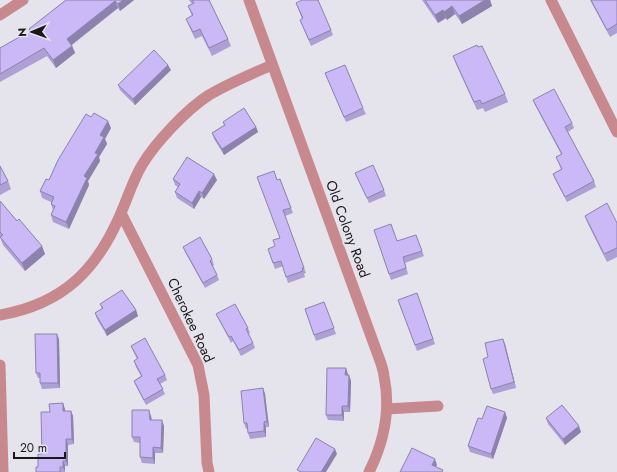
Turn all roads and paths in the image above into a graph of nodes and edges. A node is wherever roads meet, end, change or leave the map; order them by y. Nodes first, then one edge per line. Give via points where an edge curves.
1 (23, 0) edge
2 (249, 0) edge
3 (551, 0) edge
4 (0, 15) edge
5 (272, 65) junction
6 (617, 132) edge
7 (121, 213) junction
8 (0, 315) edge
9 (0, 365) edge
10 (438, 406) dead end
11 (387, 409) junction
12 (3, 472) edge
13 (209, 472) edge
14 (369, 472) edge

1 - 4 street
2 - 5 street, Old Colony Road
3 - 6 street
5 - 7 street via 208,96 180,119 142,165
5 - 11 street, Old Colony Road via 377,354 384,375
7 - 8 street via 101,253 86,272 46,302 19,312
7 - 13 street, Cherokee Road via 198,365 204,395
9 - 12 street
10 - 11 street
11 - 14 street, Old Colony Road via 384,434

